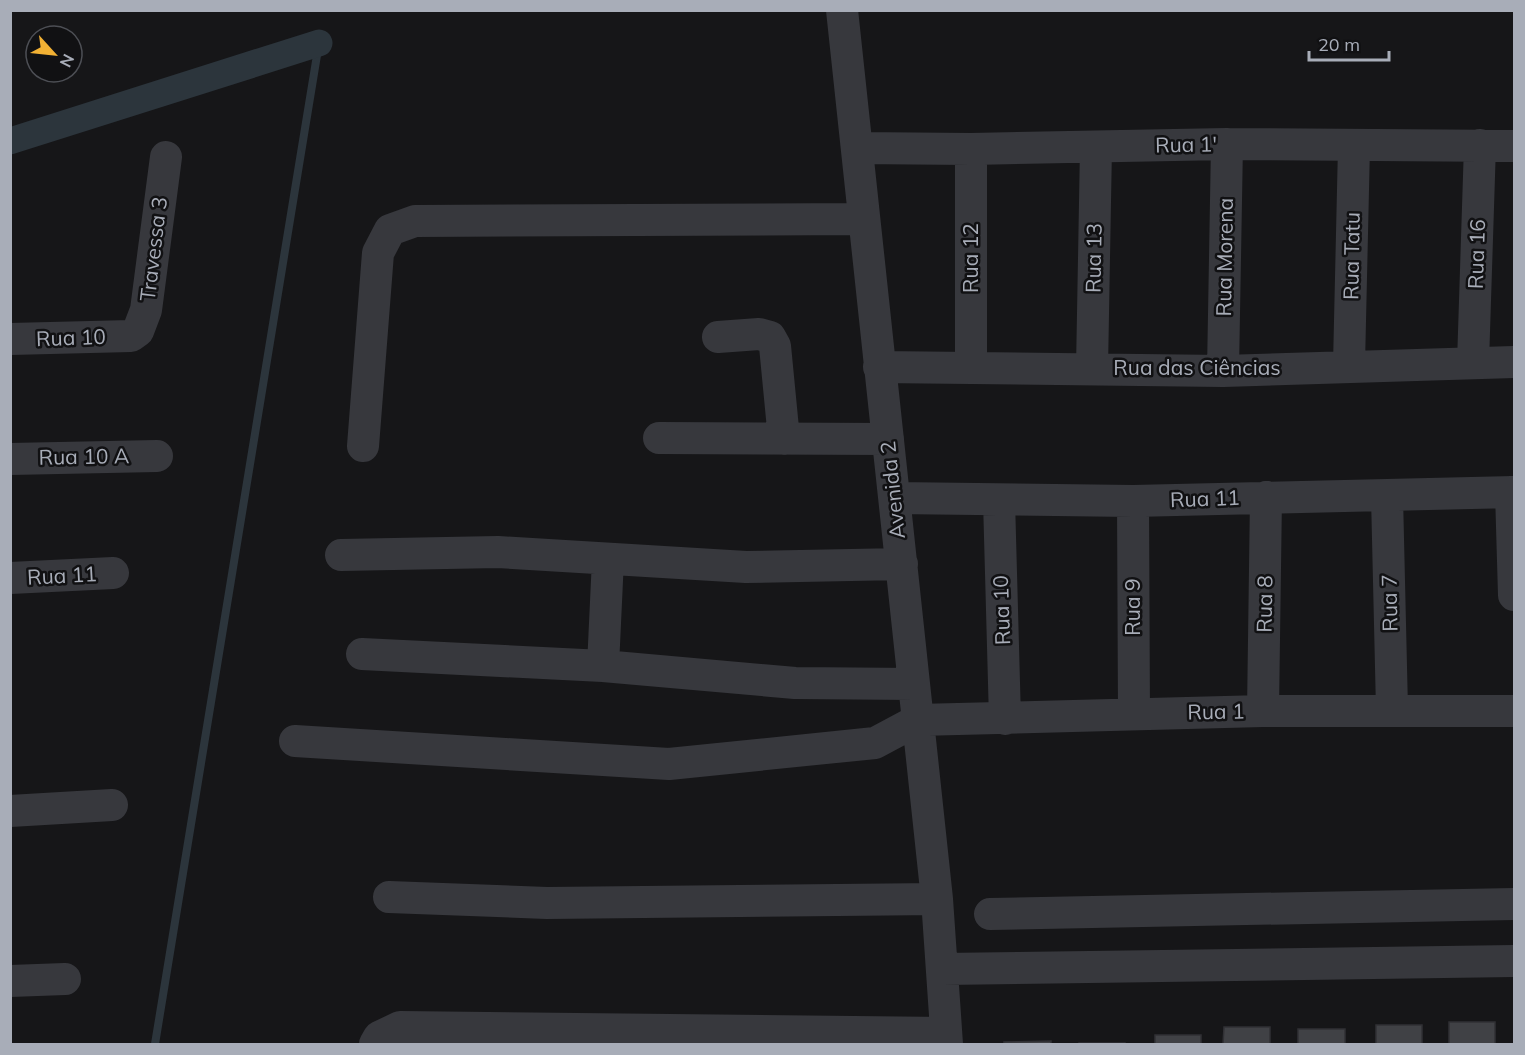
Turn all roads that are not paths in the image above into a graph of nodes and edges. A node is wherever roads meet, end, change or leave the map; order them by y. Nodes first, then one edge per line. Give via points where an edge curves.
1 (842, 10) edge
2 (1227, 144) junction
3 (1354, 146) junction
4 (1480, 146) junction
5 (1515, 146) edge
6 (1096, 147) junction
7 (857, 148) junction
8 (971, 149) junction
9 (166, 156) dead end
10 (864, 219) junction
11 (131, 336) joint
12 (718, 337) dead end
13 (10, 339) edge
14 (1515, 362) edge
15 (1473, 363) junction
16 (1349, 365) junction
17 (879, 367) junction
18 (971, 367) junction
19 (1092, 369) junction
20 (1223, 371) junction
21 (658, 438) dead end
22 (784, 439) junction
23 (888, 440) junction
24 (363, 446) dead end
25 (157, 456) dead end
26 (10, 459) edge
27 (1513, 492) edge
28 (1387, 496) junction
29 (1266, 497) junction
30 (895, 498) junction
31 (999, 500) junction
32 (1132, 501) junction
33 (341, 555) dead end
34 (608, 559) junction
35 (902, 564) junction
36 (113, 573) dead end
37 (10, 578) edge
38 (1515, 595) edge
39 (362, 654) dead end
40 (603, 666) junction
41 (915, 684) junction
42 (1392, 709) junction
43 (1263, 711) junction
44 (1515, 711) edge
45 (1134, 714) junction
46 (1005, 719) junction
47 (918, 720) junction
48 (295, 741) dead end
49 (112, 805) dead end
50 (10, 811) edge
51 (389, 897) dead end
52 (937, 898) junction
53 (1515, 904) edge
54 (990, 914) dead end
55 (1515, 962) edge
56 (943, 969) junction
57 (65, 979) dead end
58 (10, 981) edge
59 (432, 1036) edge
60 (532, 1036) edge
61 (618, 1037) edge
62 (714, 1037) edge
63 (946, 1039) edge
64 (375, 1044) edge

1 - 7 street, Avenida 2
2 - 3 street, Rua 1'
2 - 6 street, Rua 1'
2 - 20 street, Rua Morena
3 - 4 street, Rua 1'
3 - 16 street, Rua Tatu
4 - 5 street, Rua 1'
4 - 15 street, Rua 16
6 - 8 street, Rua 1'
6 - 19 street, Rua 13
7 - 8 street, Rua 1'
7 - 10 street, Avenida 2
8 - 18 street, Rua 12
9 - 11 street, Travessa 3 via 146,310 138,331
10 - 17 street, Avenida 2
10 - 24 street via 415,221 390,230 378,253
11 - 13 street, Rua 10
12 - 22 street via 770,337 775,346
14 - 15 street, Rua das Ciências
15 - 16 street, Rua das Ciências
16 - 20 street, Rua das Ciências
17 - 18 street, Rua das Ciências
17 - 23 street, Avenida 2
18 - 19 street, Rua das Ciências
19 - 20 street, Rua das Ciências
21 - 22 street
22 - 23 street
23 - 30 street, Avenida 2
25 - 26 street, Rua 10 A
27 - 28 street, Rua 11
27 - 38 street
28 - 29 street, Rua 11
28 - 42 street, Rua 7
29 - 32 street, Rua 11
29 - 43 street, Rua 8
30 - 31 street, Rua 11
30 - 35 street, Avenida 2
31 - 32 street, Rua 11
31 - 46 street, Rua 10
32 - 45 street, Rua 9
33 - 34 street via 498,552
34 - 35 street via 746,567
34 - 40 street
35 - 41 street, Avenida 2
36 - 37 street, Rua 11
39 - 40 street
40 - 41 street via 795,683
41 - 47 street, Avenida 2
42 - 43 street, Rua 1
42 - 44 street, Rua 1
43 - 45 street, Rua 1
45 - 46 street, Rua 1
46 - 47 street, Rua 1
47 - 48 street via 876,743 669,764
47 - 52 street, Avenida 2
49 - 50 street
51 - 52 street via 548,903
52 - 56 street, Avenida 2
53 - 54 street
55 - 56 street
56 - 63 street, Avenida 2
57 - 58 street
59 - 60 street
59 - 64 street via 400,1027 379,1037
60 - 61 street
61 - 62 street
62 - 63 street

